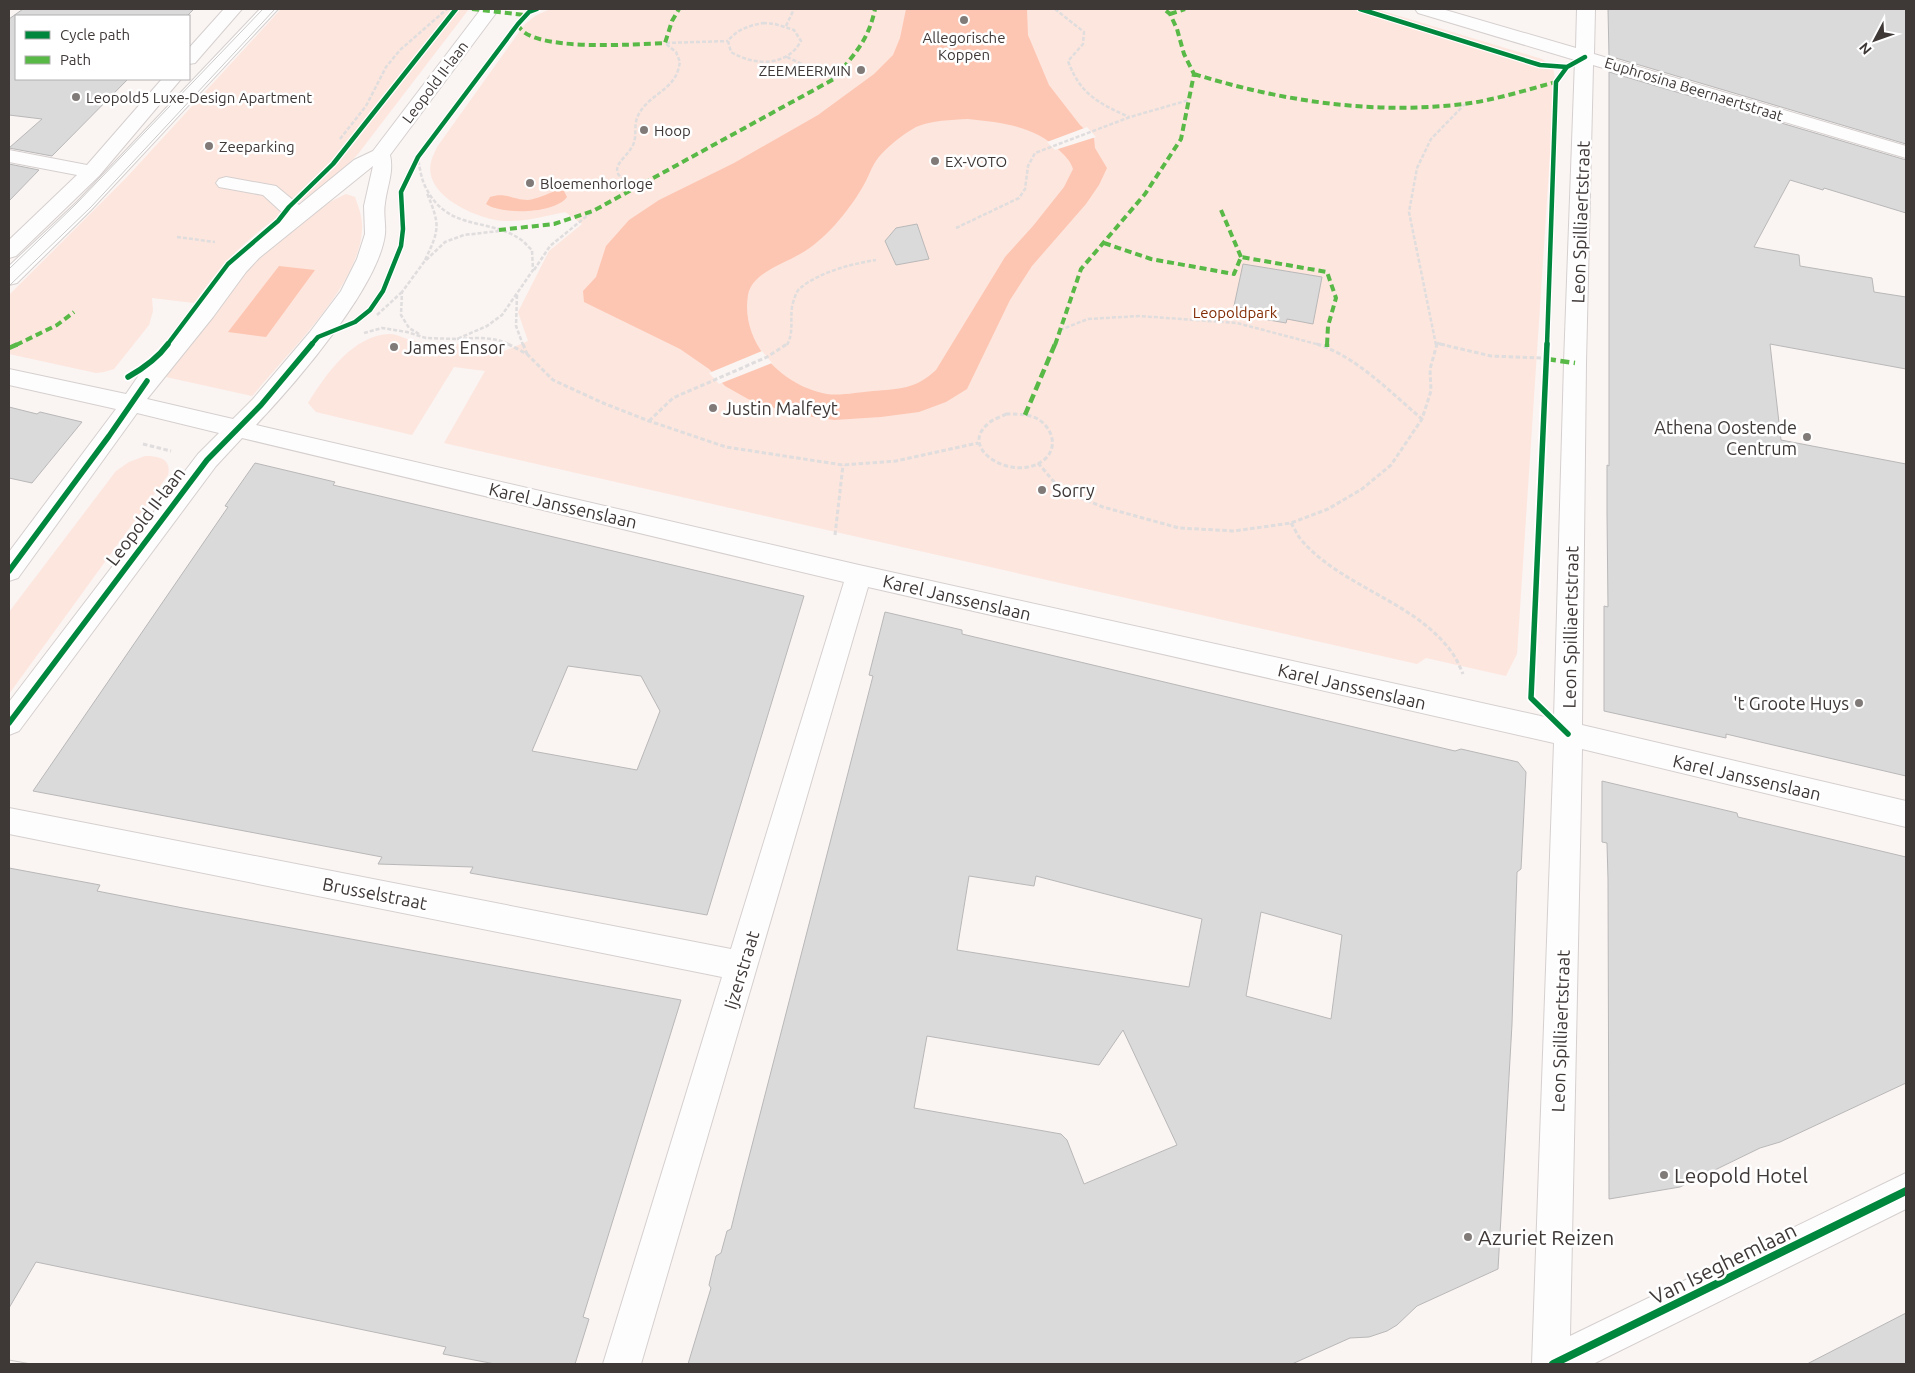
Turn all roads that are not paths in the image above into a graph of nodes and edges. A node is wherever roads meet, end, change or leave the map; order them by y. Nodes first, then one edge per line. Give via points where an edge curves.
1 (233, 9) edge
2 (270, 9) edge
3 (490, 9) edge
4 (1424, 9) edge
5 (1586, 9) edge
6 (1585, 56) junction
7 (190, 58) edge
8 (171, 80) edge
9 (1906, 152) edge
10 (380, 155) junction
11 (9, 156) edge
12 (92, 172) junction
13 (226, 183) dead end
14 (298, 215) junction
15 (9, 251) edge
16 (9, 278) edge
17 (9, 377) edge
18 (132, 404) junction
19 (238, 428) junction
20 (9, 571) edge
21 (859, 575) junction
22 (9, 723) edge
23 (1568, 734) junction
24 (1906, 814) edge
25 (9, 821) edge
26 (742, 966) junction
27 (1906, 1191) edge
28 (622, 1364) edge
29 (1552, 1364) edge

1 - 7 street
2 - 16 street via 84,206
3 - 10 street, Leopold II-laan
4 - 6 street, Euphrosina Beernaertstraat
5 - 6 street, Leon Spilliaertstraat
6 - 9 street, Euphrosina Beernaertstraat
6 - 23 street, Leon Spilliaertstraat via 1575,354
8 - 12 street
10 - 14 street, Leopold II-laan via 361,164
10 - 19 street, Leopold II-laan via 383,168 374,206 375,234 368,259 350,294 287,375
11 - 12 street
12 - 15 street
13 - 14 street via 269,190
14 - 18 street, Leopold II-laan via 238,267
17 - 18 street, Karel Janssenslaan
18 - 19 street, Karel Janssenslaan
18 - 20 street, Leopold II-laan
19 - 21 street, Karel Janssenslaan
19 - 22 street, Leopold II-laan via 207,460
21 - 23 street, Karel Janssenslaan
21 - 26 street, Ijzerstraat
23 - 24 street, Karel Janssenslaan
23 - 29 street, Leon Spilliaertstraat
25 - 26 street, Brusselstraat
26 - 28 street, Ijzerstraat
27 - 29 street, Van Iseghemlaan

